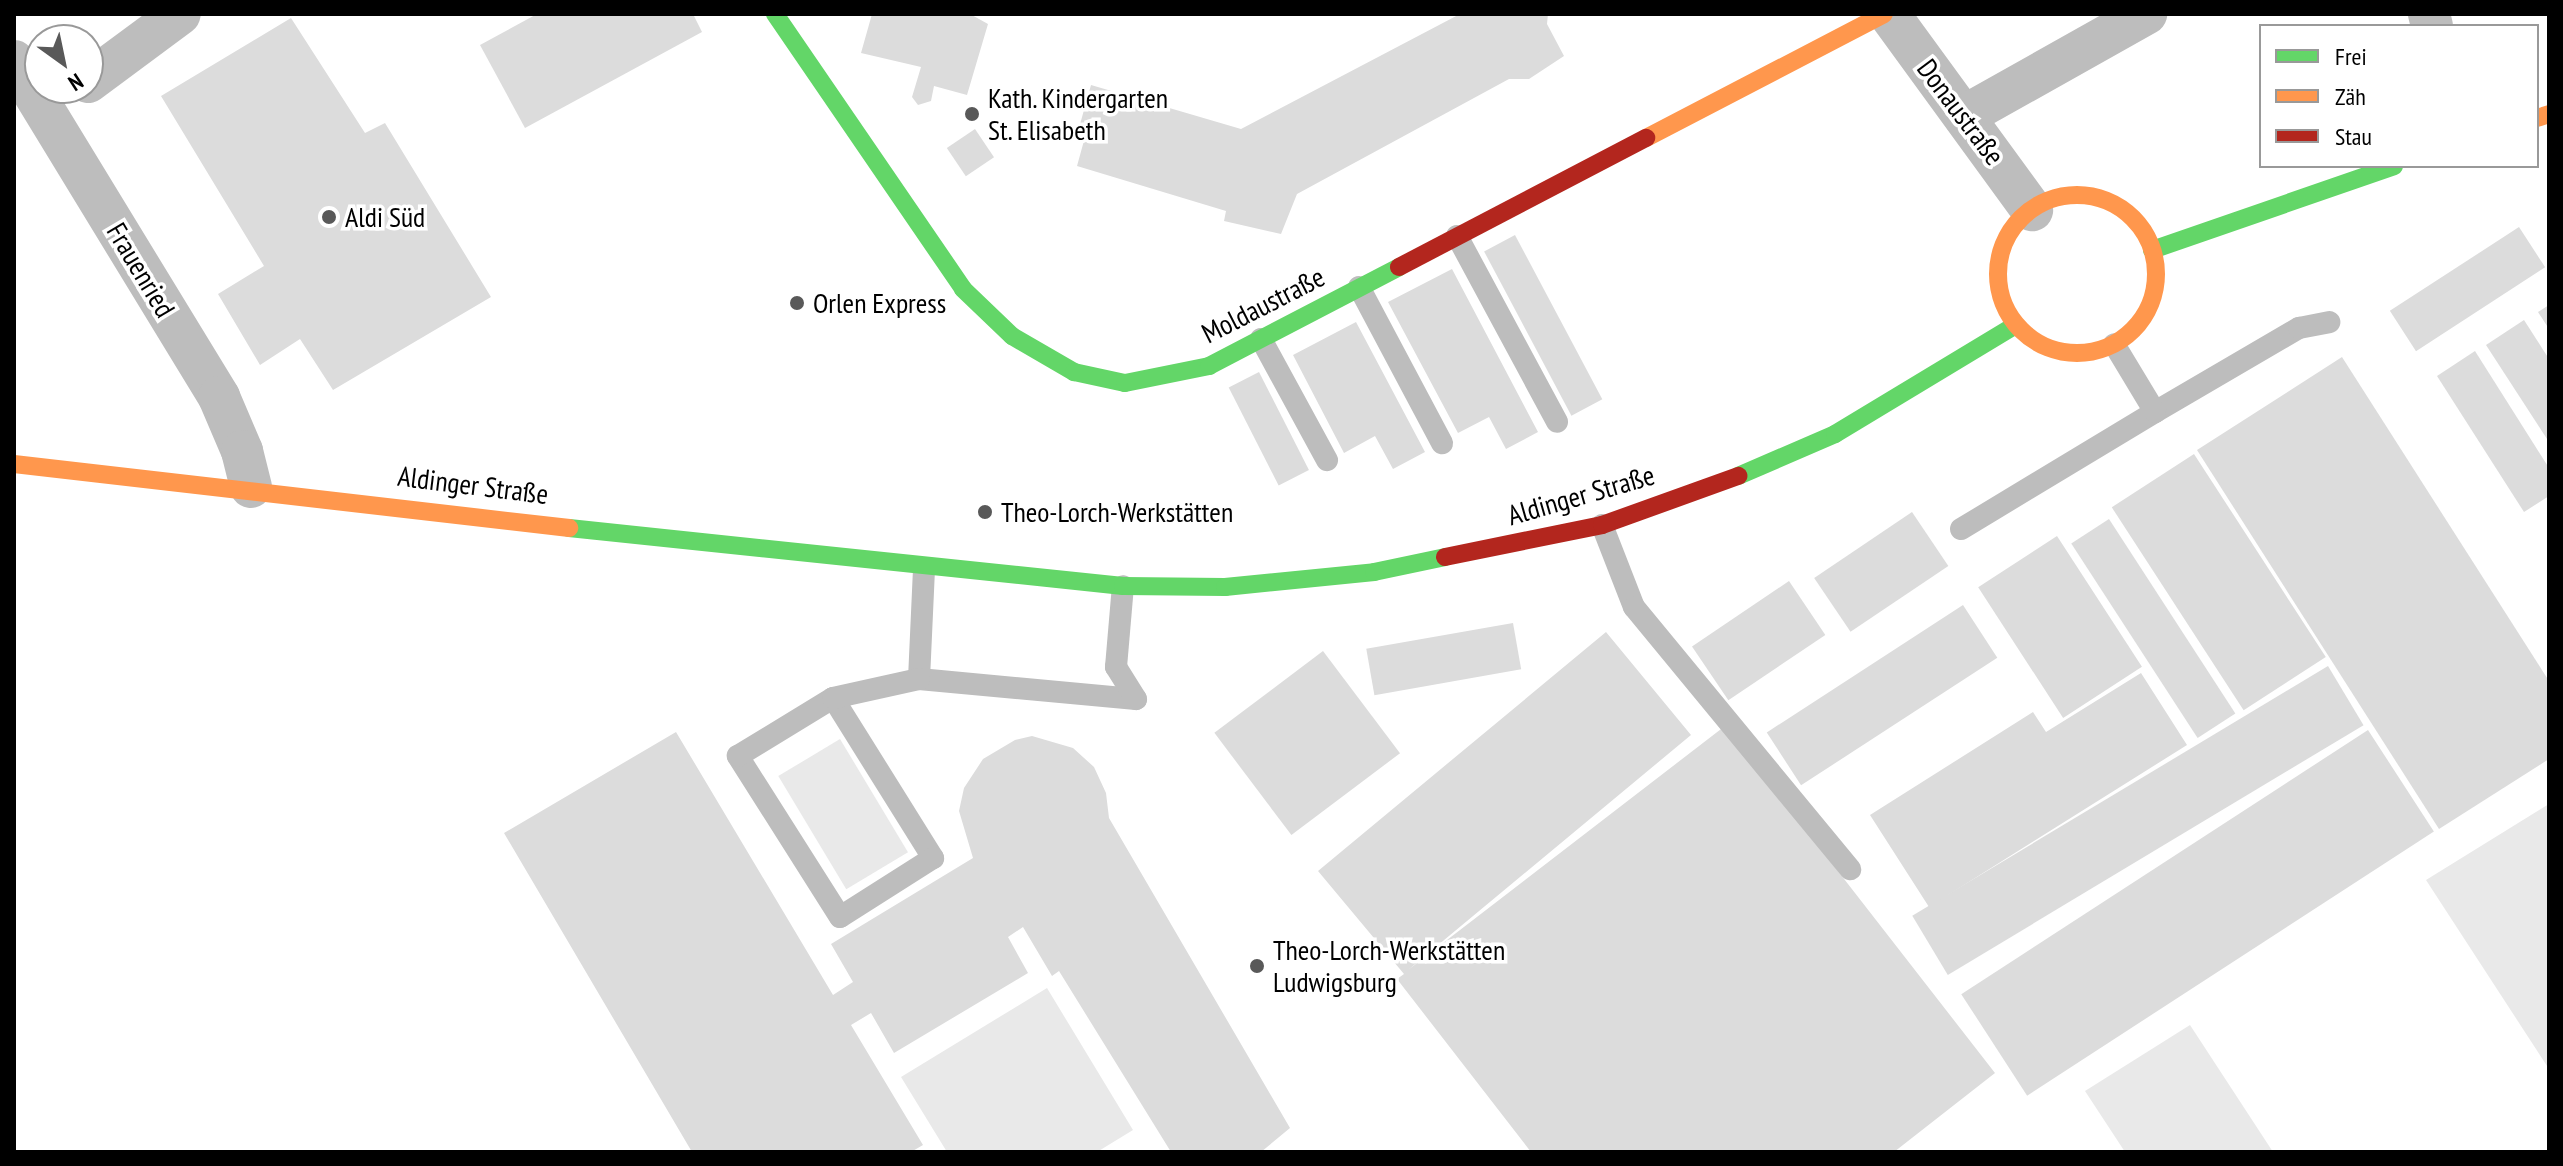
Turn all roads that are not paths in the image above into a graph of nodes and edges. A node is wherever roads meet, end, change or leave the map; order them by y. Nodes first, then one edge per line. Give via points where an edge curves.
1 (180, 14) edge
2 (775, 14) edge
3 (1887, 14) edge
4 (2146, 14) edge
5 (16, 68) edge
6 (104, 70) edge
7 (58, 104) edge
8 (46, 113) junction
9 (1964, 116) junction
10 (2388, 168) edge
11 (2032, 210) junction
12 (1457, 236) junction
13 (2152, 250) junction
14 (1359, 287) junction
15 (2329, 322) dead end
16 (2016, 325) junction
17 (1261, 339) junction
18 (2114, 344) junction
19 (2155, 412) junction
20 (1557, 422) dead end
21 (1442, 443) dead end
22 (1327, 460) dead end
23 (14, 464) edge
24 (251, 487) junction
25 (1602, 525) junction
26 (1961, 529) dead end
27 (924, 569) junction
28 (1123, 586) junction
29 (919, 679) junction
30 (833, 698) junction
31 (1850, 869) dead end

1 - 6 street
2 - 17 main road, Moldaustraße via 963,289 1012,336 1074,372 1125,383 1209,366
3 - 9 street, Donaustraße
3 - 12 main road, Moldaustraße
4 - 9 street
5 - 8 street, Frauenried
7 - 8 street
8 - 24 street, Frauenried via 219,397
9 - 11 street, Donaustraße
10 - 13 main road
11 - 13 main road via 2078,195 2102,199 2124,210
11 - 16 main road via 2013,227 2001,251 2002,302
12 - 14 main road, Moldaustraße
12 - 20 lane
13 - 18 main road via 2156,276 2150,303 2136,327
14 - 17 main road, Moldaustraße
14 - 21 lane
15 - 19 lane via 2299,328
16 - 18 main road via 2051,349 2094,352
16 - 25 main road, Aldinger Straße via 1835,434 1759,469
17 - 22 lane
18 - 19 lane
19 - 26 lane
23 - 24 main road, Aldinger Straße
24 - 27 main road, Aldinger Straße
25 - 28 main road, Aldinger Straße via 1374,572 1225,587
25 - 31 lane via 1634,607
27 - 28 main road, Aldinger Straße
27 - 29 lane
28 - 29 lane via 1116,667 1136,699
29 - 30 lane
30 - 30 lane via 738,756 840,917 933,858

